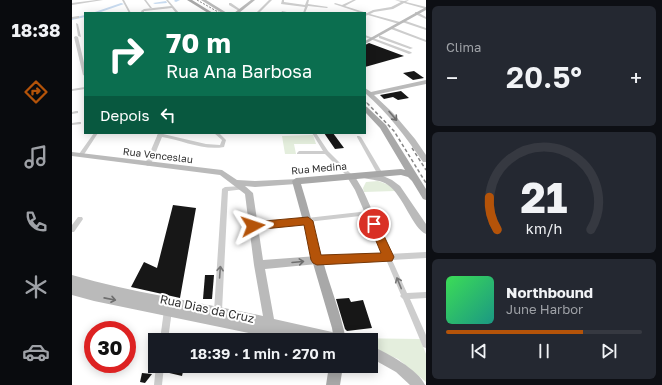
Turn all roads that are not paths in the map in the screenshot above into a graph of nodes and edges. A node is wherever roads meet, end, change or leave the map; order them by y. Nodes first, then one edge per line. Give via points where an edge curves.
1 (102, 0) edge
2 (123, 0) edge
3 (146, 0) edge
4 (167, 0) edge
5 (189, 0) edge
6 (203, 0) edge
7 (253, 0) edge
8 (271, 0) edge
9 (283, 0) edge
10 (308, 0) edge
11 (340, 0) edge
12 (355, 0) edge
13 (396, 0) edge
14 (408, 0) edge
15 (404, 2) junction
16 (72, 4) edge
17 (230, 4) dead end
18 (151, 6) dead end
19 (306, 6) junction
20 (343, 6) junction
21 (327, 7) dead end
22 (174, 8) junction
23 (426, 8) edge
24 (240, 10) junction
25 (129, 12) edge
26 (142, 12) edge
27 (164, 12) edge
28 (177, 12) edge
29 (208, 12) edge
30 (223, 12) edge
31 (237, 12) edge
32 (258, 12) edge
33 (304, 12) edge
34 (360, 12) edge
35 (366, 14) edge
36 (366, 14) edge
37 (416, 14) junction
38 (78, 17) dead end
39 (72, 18) edge
40 (426, 18) edge
41 (401, 22) junction
42 (77, 24) dead end
43 (392, 28) junction
44 (426, 29) edge
45 (366, 36) edge
46 (76, 37) edge
47 (375, 37) junction
48 (426, 41) edge
49 (366, 42) edge
50 (411, 48) dead end
51 (410, 53) dead end
52 (84, 71) edge
53 (426, 82) edge
54 (84, 88) edge
55 (72, 90) edge
56 (367, 92) edge
57 (366, 109) edge
58 (377, 121) junction
59 (78, 123) dead end
60 (72, 124) edge
61 (95, 134) edge
62 (160, 134) edge
63 (217, 134) edge
64 (315, 134) edge
65 (359, 137) dead end
66 (396, 148) junction
67 (326, 152) junction
68 (299, 153) dead end
69 (72, 154) edge
70 (81, 155) junction
71 (426, 160) edge
72 (405, 161) junction
73 (148, 164) junction
74 (401, 172) junction
75 (380, 174) junction
76 (365, 176) junction
77 (351, 177) junction
78 (417, 181) junction
79 (296, 182) junction
80 (390, 182) junction
81 (255, 184) junction
82 (243, 188) junction
83 (359, 190) junction
84 (426, 197) edge
85 (369, 213) junction
86 (80, 219) dead end
87 (308, 221) junction
88 (253, 226) junction
89 (423, 227) edge
90 (72, 230) edge
91 (426, 255) edge
92 (388, 257) junction
93 (317, 260) junction
94 (259, 265) junction
95 (72, 280) edge
96 (72, 290) edge
97 (426, 295) edge
98 (404, 296) junction
99 (168, 310) junction
100 (218, 311) junction
101 (270, 327) junction
102 (165, 333) edge
103 (286, 333) edge
104 (302, 333) edge
105 (339, 333) edge
106 (426, 344) edge
107 (378, 356) edge
108 (159, 373) edge
109 (335, 373) edge
110 (158, 385) edge
111 (333, 385) edge
112 (420, 385) edge

1 - 16 street
2 - 25 street
3 - 18 street
4 - 22 street
5 - 29 main road
6 - 30 street
7 - 24 street
8 - 32 street
9 - 19 street via 282,3
10 - 19 street
11 - 20 street via 335,4
12 - 20 street
13 - 15 street
14 - 15 street
15 - 23 street
15 - 35 street via 392,8
17 - 24 street
19 - 21 street
19 - 33 street
20 - 34 street
22 - 26 street
22 - 27 street
22 - 28 street
23 - 37 street
24 - 31 street
36 - 41 street
37 - 40 street
37 - 41 street
38 - 39 street
41 - 43 street
41 - 44 street
42 - 46 street
43 - 47 street
43 - 48 street
45 - 47 street
46 - 52 street
47 - 49 street
47 - 50 street
47 - 51 street
53 - 56 street
54 - 55 street
56 -> 71 street via 403,128
57 - 58 main road
58 - 66 main road
58 - 66 main road
59 - 60 street
61 - 70 street
62 - 63 street via 189,143 222,146 224,140
62 - 73 street
64 - 67 street
65 - 75 street
66 - 72 main road
67 - 68 street
67 - 77 street
69 - 70 street, Rua Venceslau
70 - 73 street, Rua Venceslau
72 - 74 main road via 405,168
72 - 78 main road
73 - 82 street, Rua Venceslau via 222,173
74 - 75 main road, Rua Medina
74 - 78 main road via 411,175
75 - 76 main road, Rua Medina
76 - 77 main road, Rua Medina
76 - 80 street via 378,177
77 - 79 main road, Rua Medina
77 - 83 street
78 - 84 main road
79 - 81 street, Rua Medina
79 - 87 main road
80 - 83 street via 368,179 361,184
80 - 89 street via 401,191
81 - 82 street
81 - 82 street, Rua Medina
82 - 88 street
100 -> 82 street, Rua Medina via 225,189
83 - 85 street
85 - 87 street
85 - 92 street
86 - 90 street
87 - 88 street
87 - 93 main road
88 - 94 street
91 - 92 street
92 - 93 street
98 -> 92 street
94 -> 93 street
93 - 105 main road
94 - 101 street
95 - 100 street, Rua Dias da Cruz
96 -> 99 street, Rua Dias da Cruz
97 - 98 street
98 - 106 street
99 - 101 street, Rua Dias da Cruz
99 - 102 street
100 - 101 street, Rua Dias da Cruz
101 - 103 street, Rua Dias da Cruz
101 - 104 street, Rua Dias da Cruz
107 - 112 street via 400,368
108 - 110 street
109 - 111 main road

